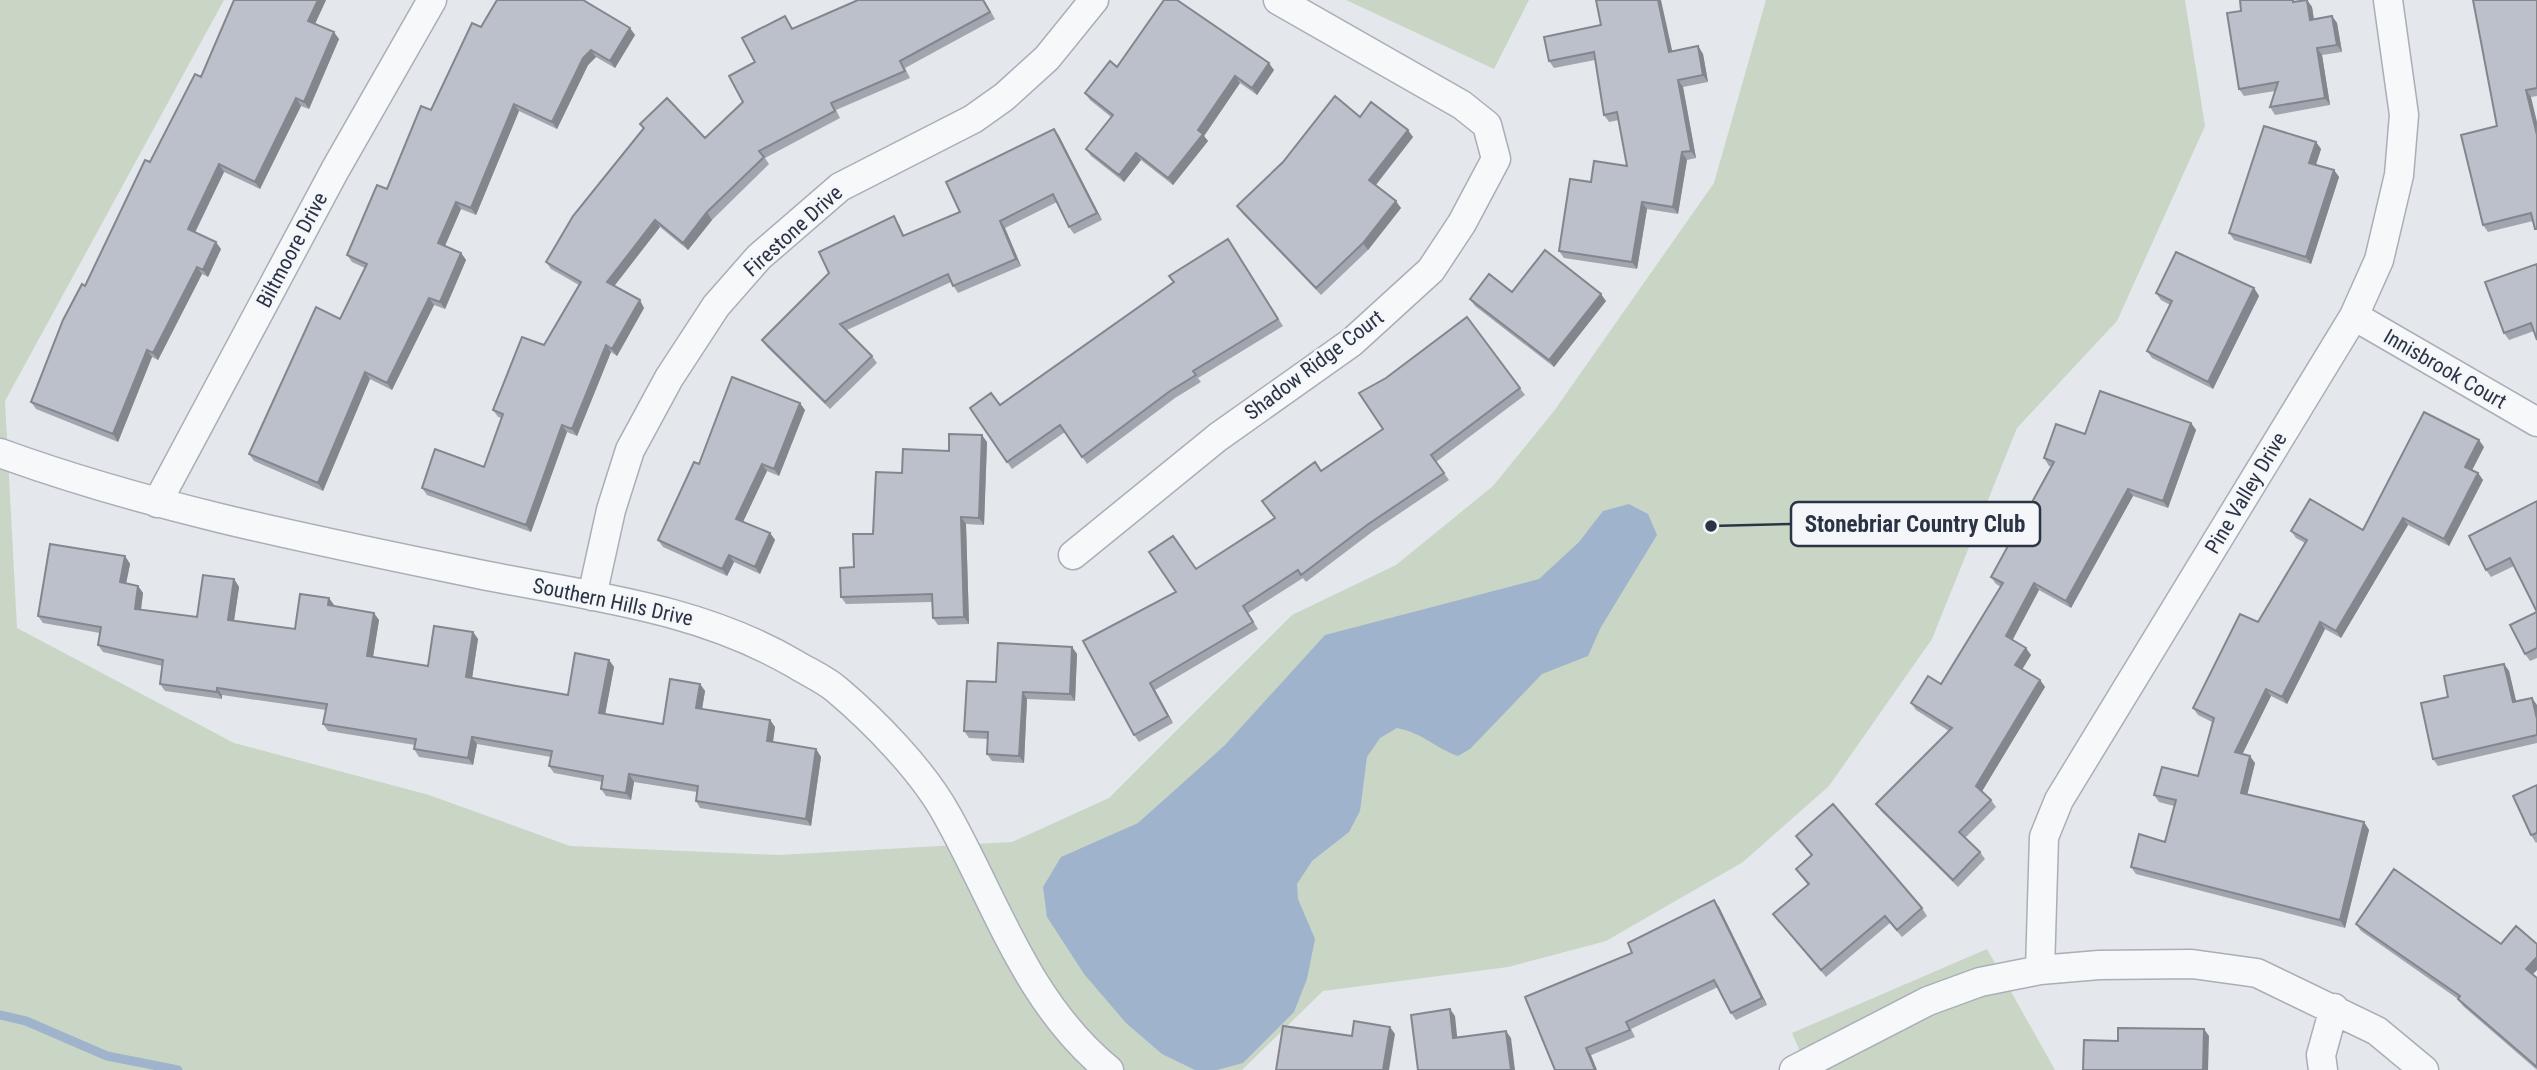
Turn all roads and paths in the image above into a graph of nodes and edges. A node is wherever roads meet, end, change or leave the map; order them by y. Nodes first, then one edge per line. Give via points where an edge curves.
1 (432, 0) edge
2 (1094, 0) edge
3 (1278, 0) edge
4 (2388, 0) edge
5 (2354, 316) junction
6 (2537, 422) edge
7 (0, 453) edge
8 (156, 503) junction
9 (1073, 555) dead end
10 (592, 596) junction
11 (2040, 971) junction
12 (2334, 1008) junction
13 (2413, 1066) edge
14 (1109, 1070) edge
15 (1794, 1070) edge
16 (2323, 1070) edge

1 - 8 street, Biltmoore Drive
2 - 10 street, Firestone Drive via 1046,58 1004,97 973,119 840,187 759,257 716,306 669,378 631,450 611,510
3 - 9 street, Shadow Ridge Court via 1462,105 1488,125 1496,159 1431,270 1352,342 1218,437
4 - 5 street, Pine Valley Drive via 2404,115 2399,174 2379,260
5 - 6 street, Innisbrook Court
5 - 11 street, Pine Valley Drive via 2059,800 2044,837
7 - 8 street, Southern Hills Drive
8 - 10 street, Southern Hills Drive
10 - 14 street, Southern Hills Drive via 665,610 729,630 834,687 896,750 946,813 1023,968 1055,1013
11 - 12 street via 2192,964 2257,973
11 - 15 street via 1980,982 1928,1000
12 - 13 street via 2377,1031
12 - 16 street via 2321,1055

